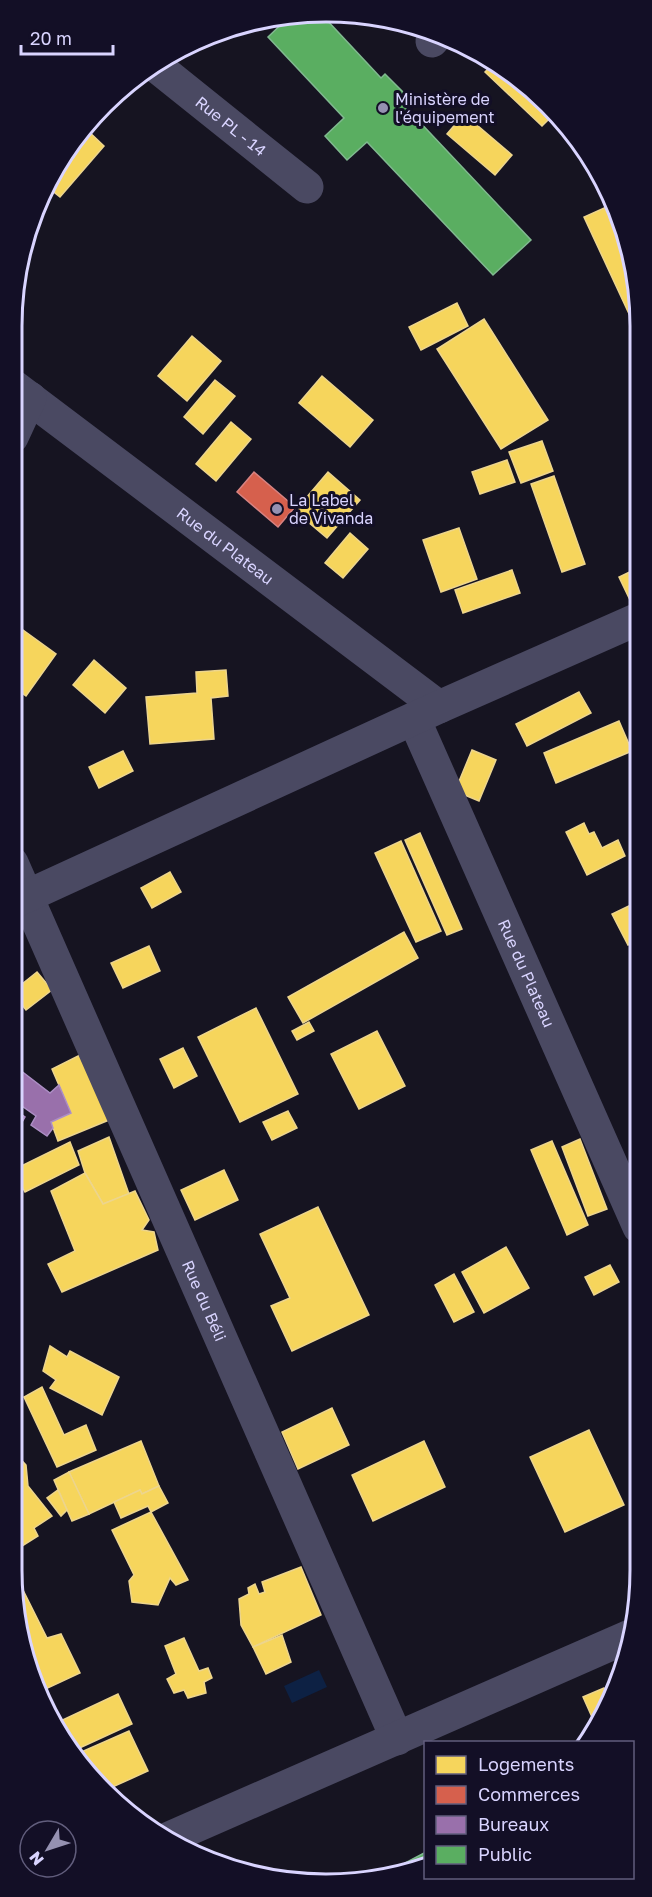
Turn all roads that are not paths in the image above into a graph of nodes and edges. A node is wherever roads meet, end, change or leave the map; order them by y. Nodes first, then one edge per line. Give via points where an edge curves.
1 (162, 71) edge
2 (307, 187) dead end
3 (22, 392) edge
4 (630, 624) edge
5 (426, 713) junction
6 (22, 899) edge
7 (22, 907) edge
8 (630, 1205) edge
9 (622, 1640) edge
10 (397, 1738) junction
11 (175, 1835) edge

1 - 2 street, Rue PL - 14
3 - 5 street, Rue du Plateau
4 - 5 street
5 - 6 street
5 - 8 street, Rue du Plateau
7 - 10 street, Rue du Béli
9 - 10 street
10 - 11 street

